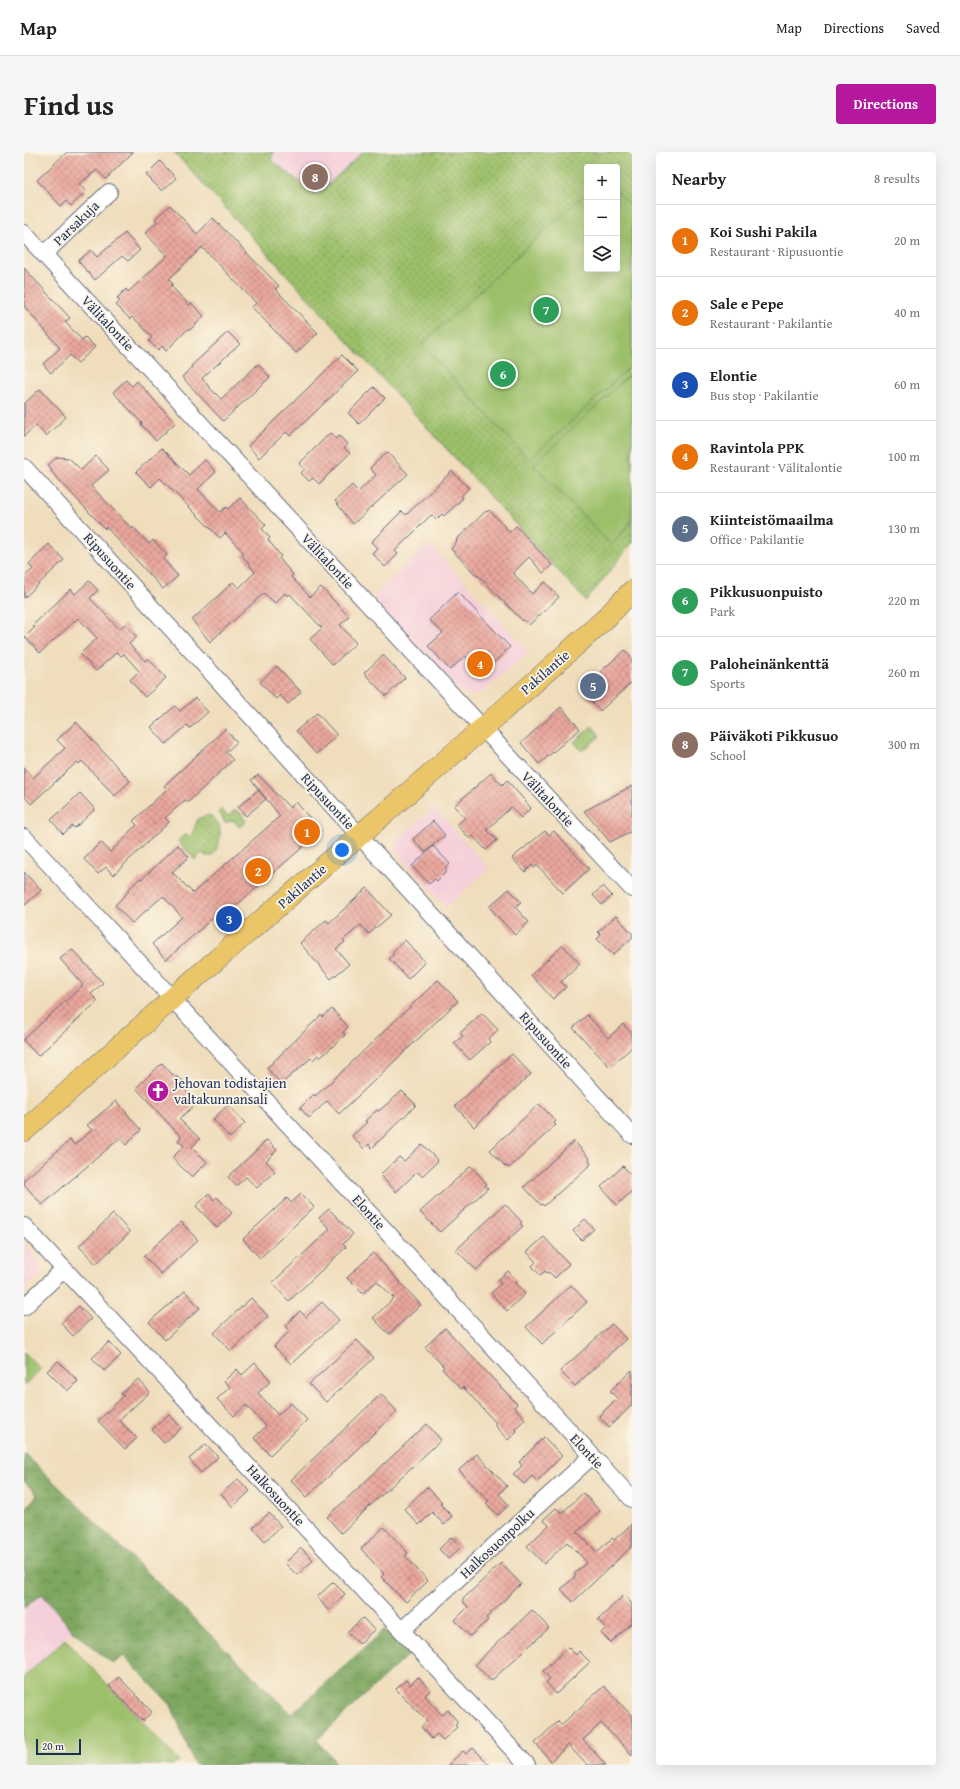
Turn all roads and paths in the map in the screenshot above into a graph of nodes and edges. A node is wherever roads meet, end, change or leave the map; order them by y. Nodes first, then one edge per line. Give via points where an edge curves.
1 (109, 192) dead end
2 (24, 233) edge
3 (44, 254) junction
4 (24, 467) edge
5 (630, 597) edge
6 (483, 728) junction
7 (359, 835) junction
8 (24, 837) edge
9 (632, 889) edge
10 (173, 998) junction
11 (24, 1131) edge
12 (632, 1135) edge
13 (24, 1226) edge
14 (64, 1269) junction
15 (24, 1307) edge
16 (592, 1456) junction
17 (632, 1499) edge
18 (402, 1630) junction
19 (527, 1765) edge

1 - 3 street, Parsakuja
2 - 3 street, Välitalontie
3 - 6 street, Välitalontie
4 - 7 street, Ripusuontie
5 - 6 main road, Pakilantie
6 - 7 main road, Pakilantie
6 - 9 street, Välitalontie
7 - 10 main road, Pakilantie
7 - 12 street, Ripusuontie
8 - 10 street, Elontie
10 - 11 main road, Pakilantie
10 - 16 street, Elontie
13 - 14 street, Halkosuontie
14 - 15 street
14 - 18 street, Halkosuontie
16 - 17 street, Elontie
16 - 18 street, Halkosuonpolku
18 - 19 street, Halkosuontie

